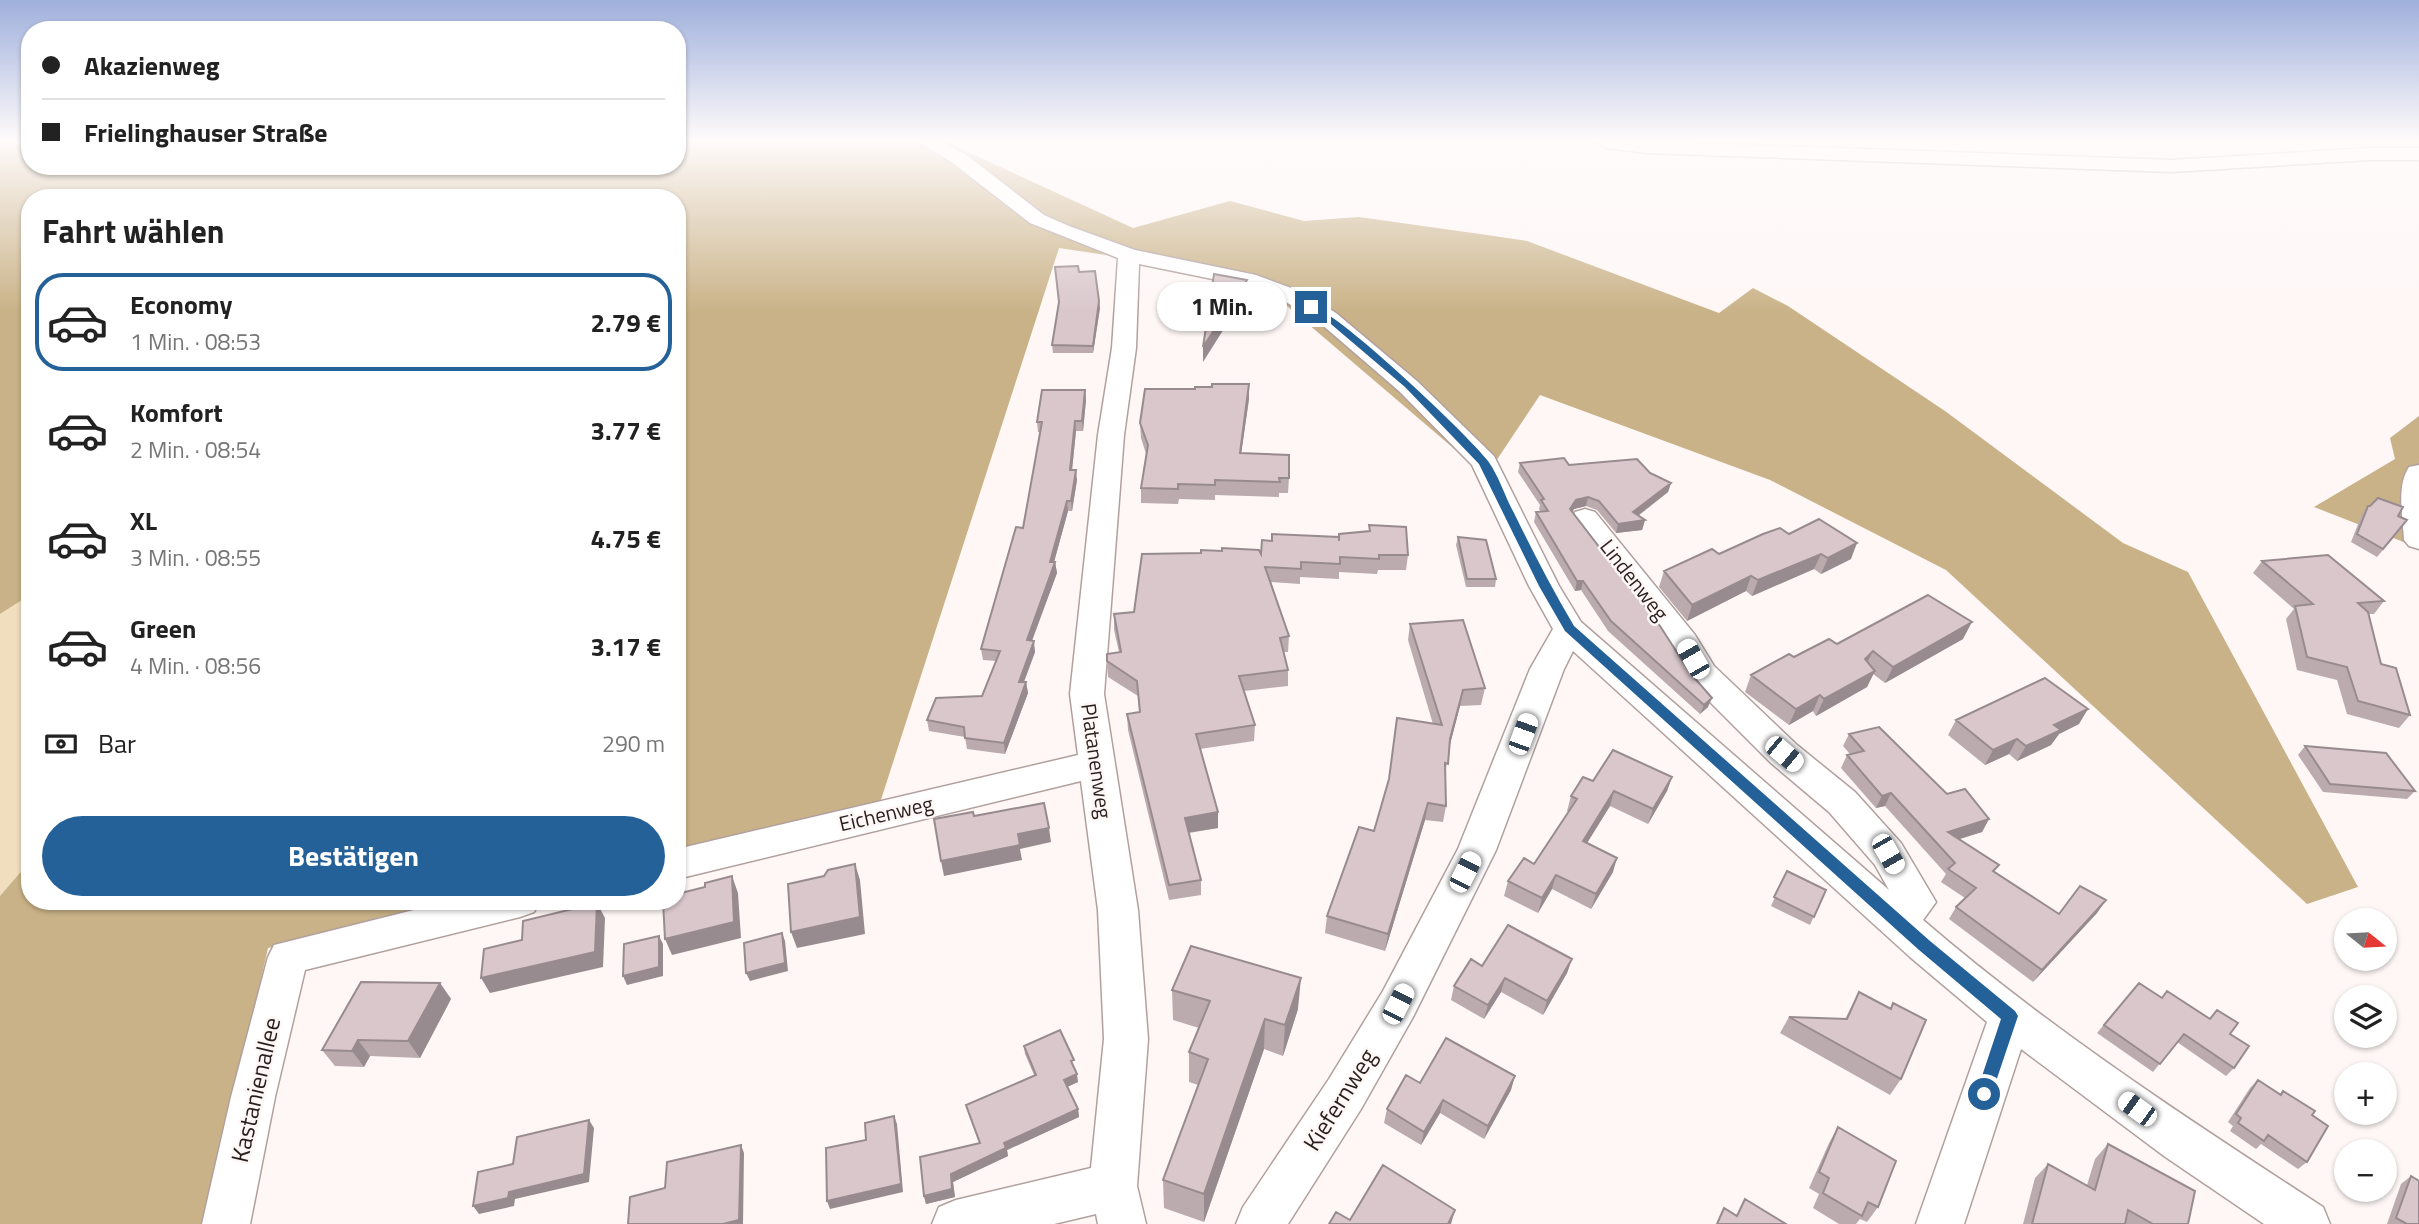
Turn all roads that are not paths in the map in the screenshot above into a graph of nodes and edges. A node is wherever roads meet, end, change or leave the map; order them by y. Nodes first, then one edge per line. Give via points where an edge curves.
1 (1011, 199) edge
2 (1129, 255) junction
3 (2419, 473) edge
4 (1585, 518) dead end
5 (2419, 540) edge
6 (1569, 629) junction
7 (1095, 764) junction
8 (686, 862) edge
9 (483, 910) edge
10 (1897, 919) junction
11 (2010, 1016) junction
12 (1117, 1205) edge
13 (226, 1224) edge
14 (956, 1224) edge
15 (1260, 1224) edge
16 (1940, 1224) edge
17 (2305, 1224) edge

1 - 2 street via 1037,219
2 - 6 street via 1248,280 1294,297 1371,354 1484,462
2 - 7 street, Platanenweg via 1124,348 1111,435 1087,694
3 - 5 street
4 - 10 street, Lindenweg via 1684,643 1702,674 1784,754 1842,802 1888,854 1916,902
6 - 10 street
6 - 15 street, Kiefernweg via 1547,669 1477,850 1398,1004
7 - 8 street, Eichenweg
7 - 12 street, Platanenweg via 1118,910 1126,1039
9 - 13 street, Kastanienallee via 288,957
10 - 11 street
11 - 16 street
11 - 17 street
12 - 14 street

